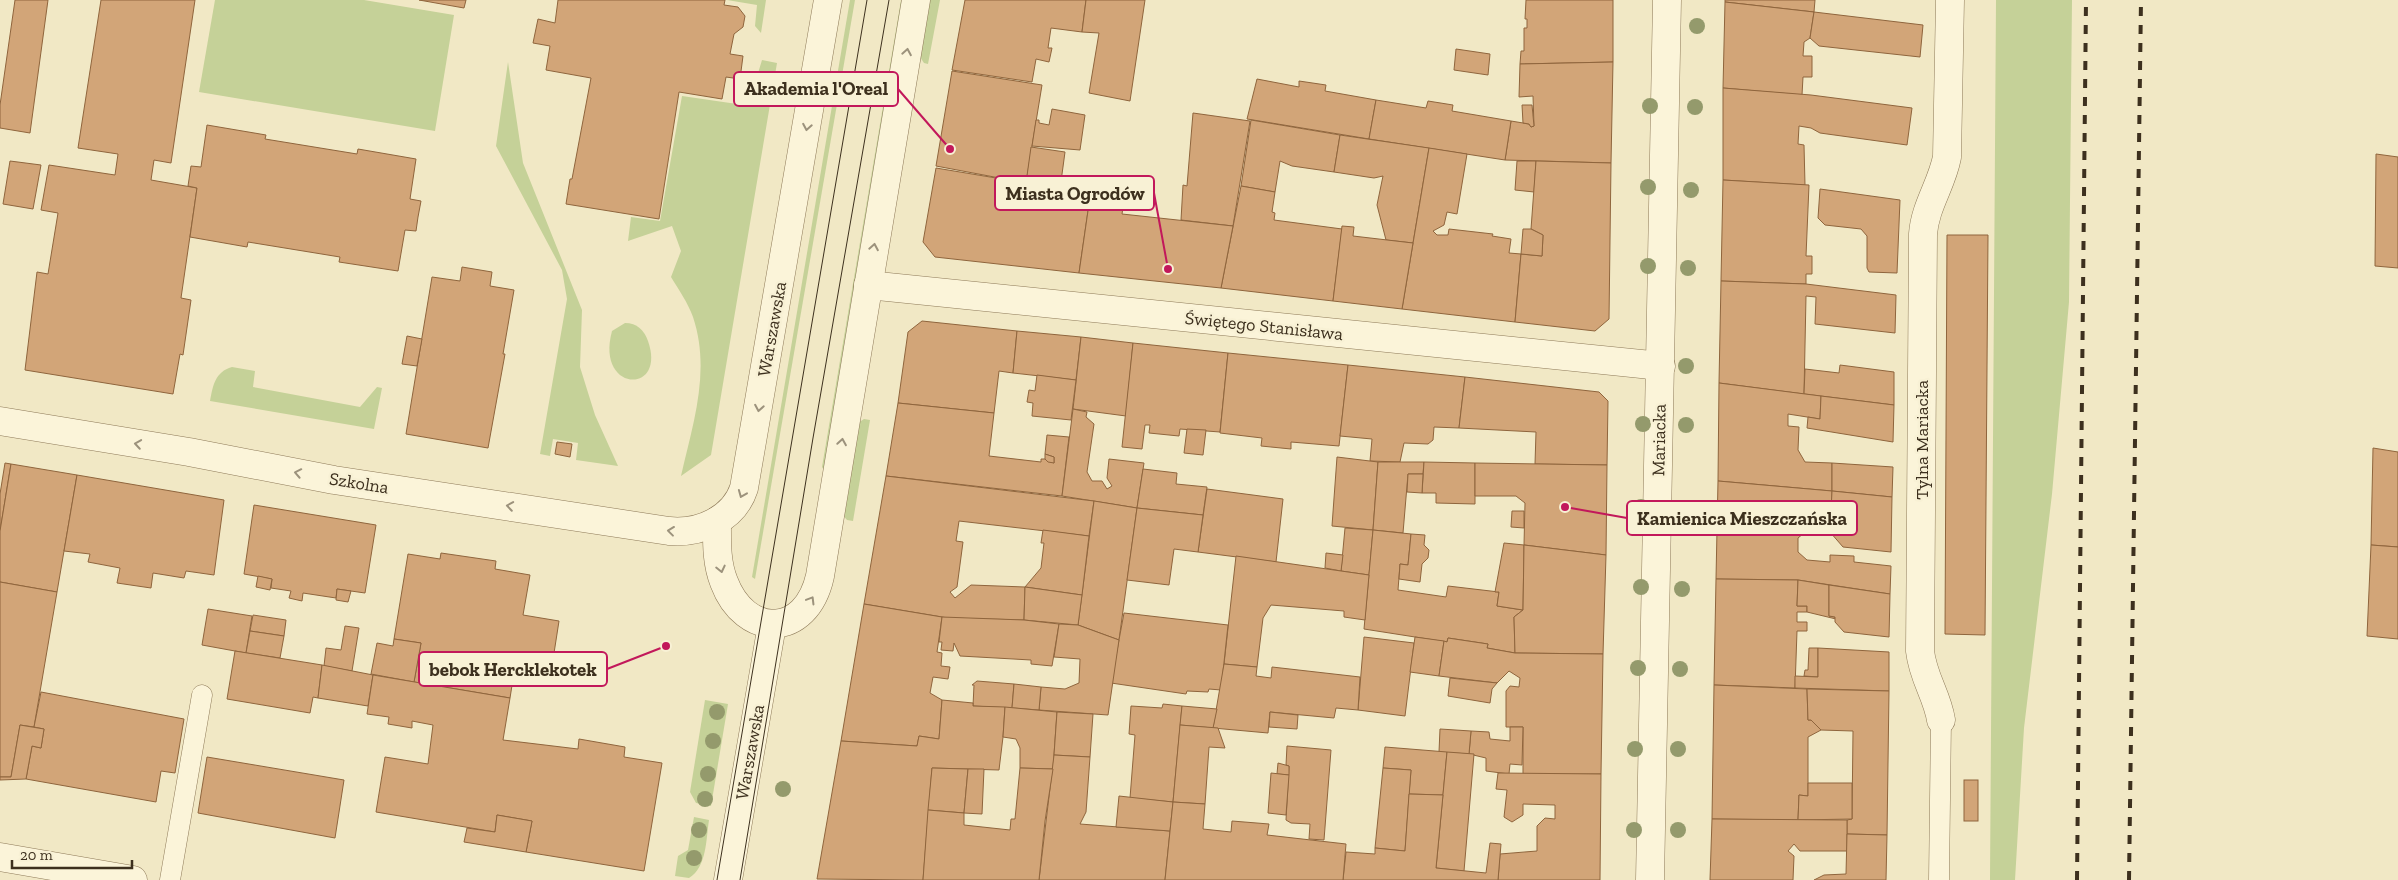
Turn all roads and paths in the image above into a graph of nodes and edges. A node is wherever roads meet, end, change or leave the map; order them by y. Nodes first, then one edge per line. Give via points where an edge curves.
1 (828, 0) edge
2 (916, 0) edge
3 (1667, 0) edge
4 (1950, 0) edge
5 (868, 285) junction
6 (1661, 366) junction
7 (0, 421) edge
8 (717, 521) junction
9 (772, 625) junction
10 (202, 695) dead end
11 (1941, 720) joint
12 (0, 857) edge
13 (133, 880) edge
14 (170, 880) edge
15 (728, 880) edge
16 (1650, 880) edge
17 (1939, 880) edge

1 -> 8 street, Warszawska via 744,488 736,506
5 -> 2 street
3 - 6 street, Mariacka
4 - 11 street, Tylna Mariacka via 1947,157 1943,178 1927,210 1923,234 1920,651 1924,676
5 - 6 street, Świętego Stanisława
9 -> 5 street via 797,616 810,604 817,590
6 - 16 street, Mariacka
8 -> 7 street, Szkolna via 693,531 669,531 334,480
8 -> 9 street via 719,563 731,596 744,611
9 - 15 street, Warszawska
10 - 14 lane
11 - 17 lane, Tylna Mariacka
12 - 13 street

